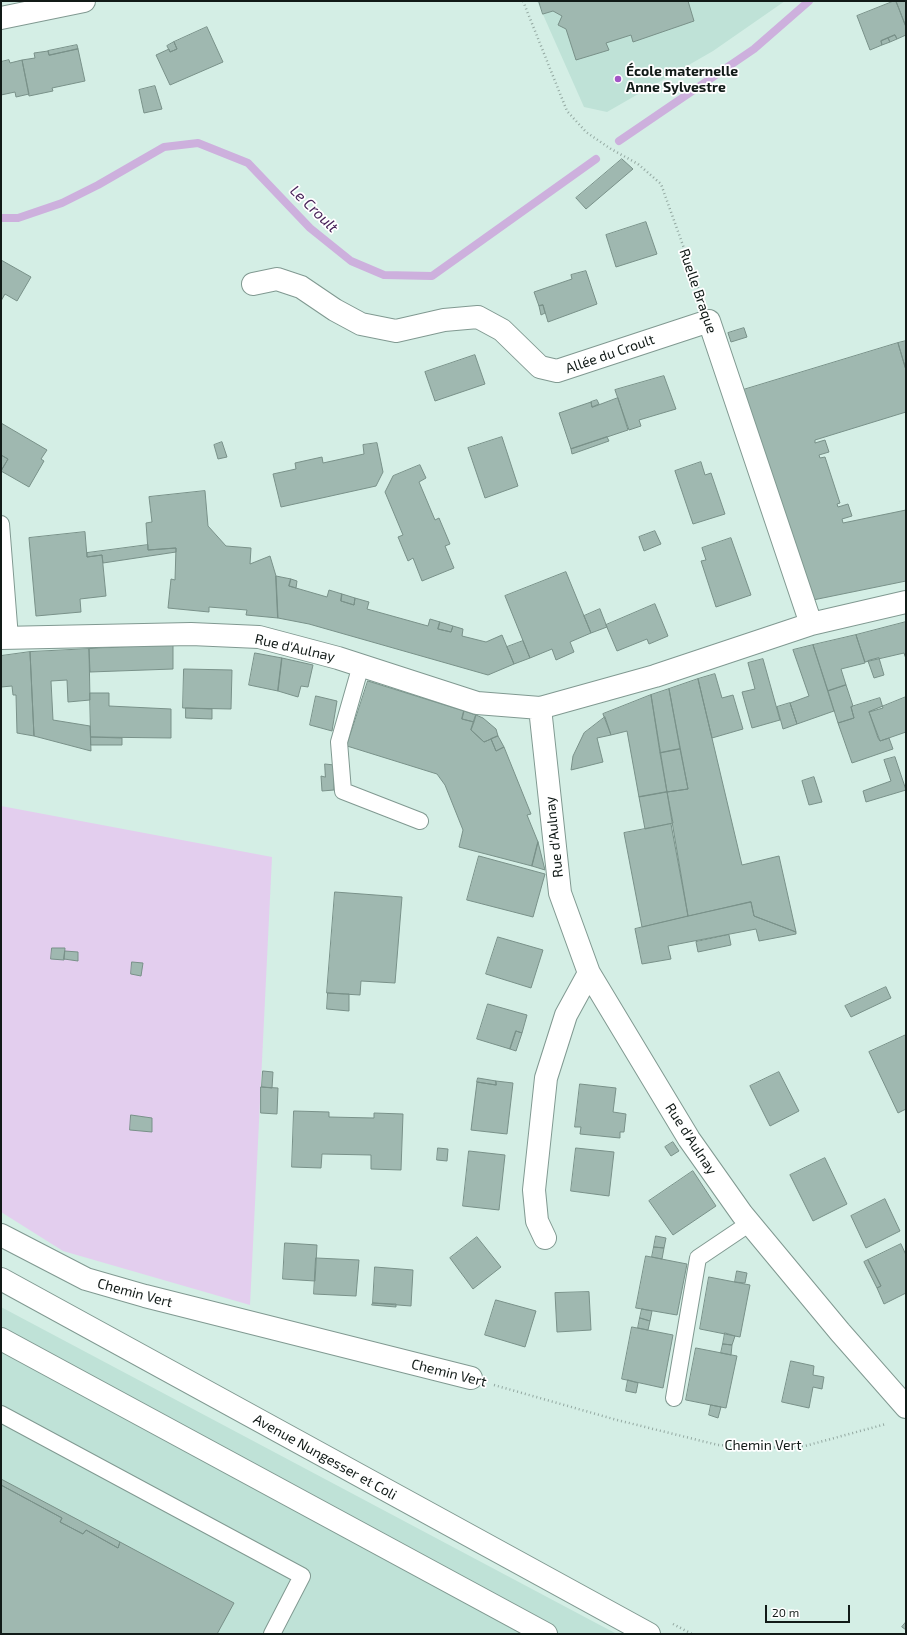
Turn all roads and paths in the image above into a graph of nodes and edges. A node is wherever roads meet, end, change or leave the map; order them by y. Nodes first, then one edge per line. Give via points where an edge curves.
1 (84, 1) edge
2 (523, 1) edge
3 (1, 18) edge
4 (253, 284) dead end
5 (709, 321) junction
6 (1, 524) edge
7 (906, 602) edge
8 (811, 624) junction
9 (5, 638) edge
10 (361, 665) junction
11 (540, 708) junction
12 (420, 821) dead end
13 (589, 973) junction
14 (750, 1223) junction
15 (1, 1235) edge
16 (545, 1238) dead end
17 (1, 1279) edge
18 (1, 1339) edge
19 (471, 1378) joint
20 (674, 1398) dead end
21 (906, 1407) edge
22 (1, 1414) edge
23 (887, 1423) dead end
24 (272, 1634) edge
25 (546, 1634) edge
26 (648, 1634) edge

1 - 3 street
2 - 5 path, Ruelle Braque via 568,110 586,132 611,150 638,164 661,184
4 - 5 street, Allée du Croult via 278,279 301,287 361,324 396,331 444,320 478,317 502,330 540,367 557,371
5 - 8 street, Ruelle Braque
6 - 9 lane
7 - 8 street
8 - 11 street via 655,676
9 - 10 street, Rue d'Aulnay via 191,634 259,637
10 - 11 street, Rue d'Aulnay via 477,703
10 - 12 lane via 339,742 342,791
11 - 13 street, Rue d'Aulnay via 560,893
13 - 14 street, Rue d'Aulnay via 689,1139
13 - 16 street via 566,1015 546,1078 534,1190 537,1221
14 - 20 lane via 698,1258
14 - 21 street, Rue d'Aulnay
15 - 19 street, Chemin Vert via 86,1279 251,1324
17 - 26 street, Avenue Nungesser et Coli
18 - 25 street
19 - 23 path, Chemin Vert via 617,1420 718,1445 764,1448 805,1446
22 - 24 lane via 302,1576

